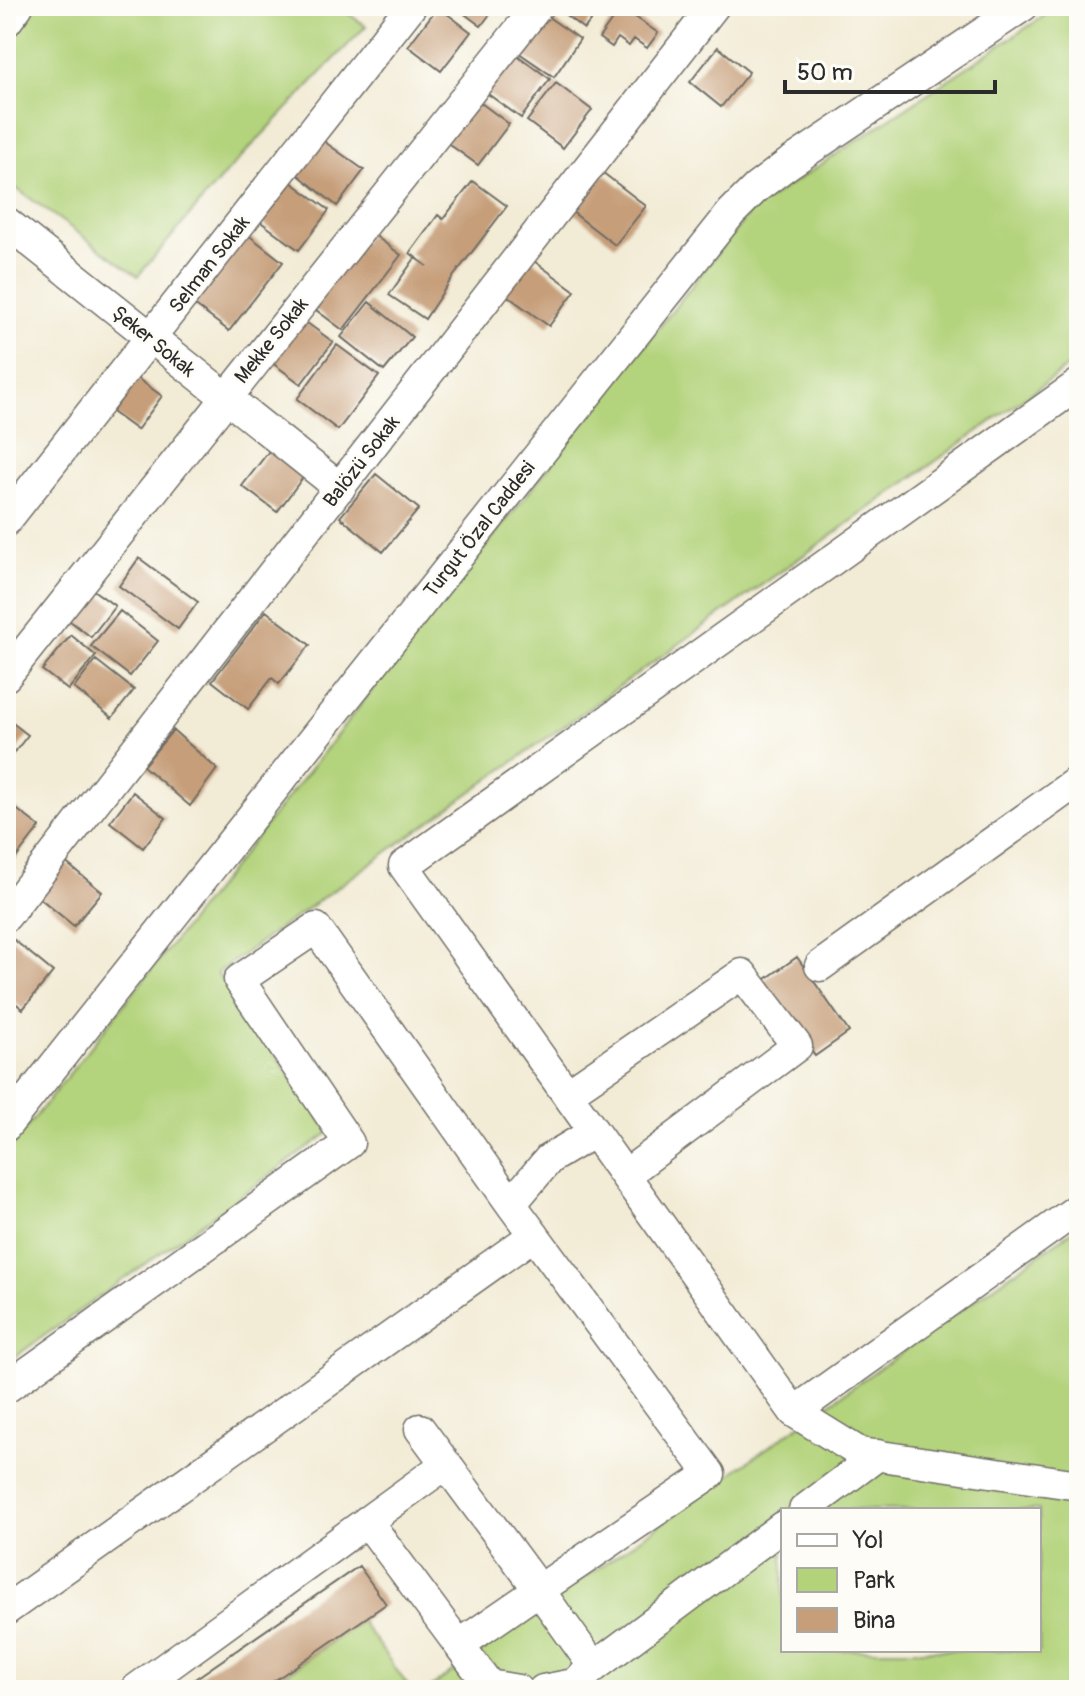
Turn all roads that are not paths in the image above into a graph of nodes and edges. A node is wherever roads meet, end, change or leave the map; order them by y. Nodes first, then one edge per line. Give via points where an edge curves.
1 (18, 6) edge
2 (411, 6) edge
3 (538, 6) edge
4 (714, 6) edge
5 (1023, 6) edge
6 (6, 22) edge
7 (6, 222) edge
8 (150, 338) junction
9 (1079, 384) edge
10 (225, 398) junction
11 (340, 488) junction
12 (6, 521) edge
13 (6, 676) edge
14 (1079, 780) edge
15 (6, 916) edge
16 (820, 966) dead end
17 (567, 1094) junction
18 (6, 1126) edge
19 (594, 1132) junction
20 (625, 1175) junction
21 (511, 1204) junction
22 (1079, 1208) edge
23 (534, 1235) junction
24 (6, 1388) edge
25 (794, 1412) junction
26 (420, 1429) dead end
27 (878, 1455) junction
28 (446, 1464) junction
29 (1079, 1485) edge
30 (807, 1508) edge
31 (367, 1521) junction
32 (781, 1527) edge
33 (539, 1590) junction
34 (6, 1610) edge
35 (459, 1645) junction
36 (594, 1667) junction
37 (135, 1690) edge
38 (518, 1690) edge
39 (543, 1690) edge

1 - 6 street
2 - 8 street, Selman Sokak
3 - 10 street, Mekke Sokak
4 - 11 street, Balözü Sokak
5 - 18 street, Turgut Özal Caddesi via 788,164 731,213
7 - 8 street, Şeker Sokak
8 - 10 street, Şeker Sokak
8 - 12 street, Selman Sokak
9 - 17 street via 404,866
10 - 11 street, Şeker Sokak
10 - 13 street, Mekke Sokak
11 - 15 street, Balözü Sokak
14 - 16 street
17 - 19 street
17 - 20 street via 742,974 797,1046
19 - 20 street
19 - 21 street via 549,1159
20 - 25 street
21 - 23 street
21 - 24 street via 316,928 239,980 349,1143
22 - 25 street
23 - 33 street via 710,1474
23 - 34 street
25 - 27 street via 860,1453
26 - 28 street
27 - 29 street
27 - 30 street
28 - 31 street
28 - 33 street
31 - 35 street
31 - 37 street
32 - 36 street
33 - 35 street
33 - 36 street
35 - 38 street via 489,1685
36 - 39 street via 574,1684

